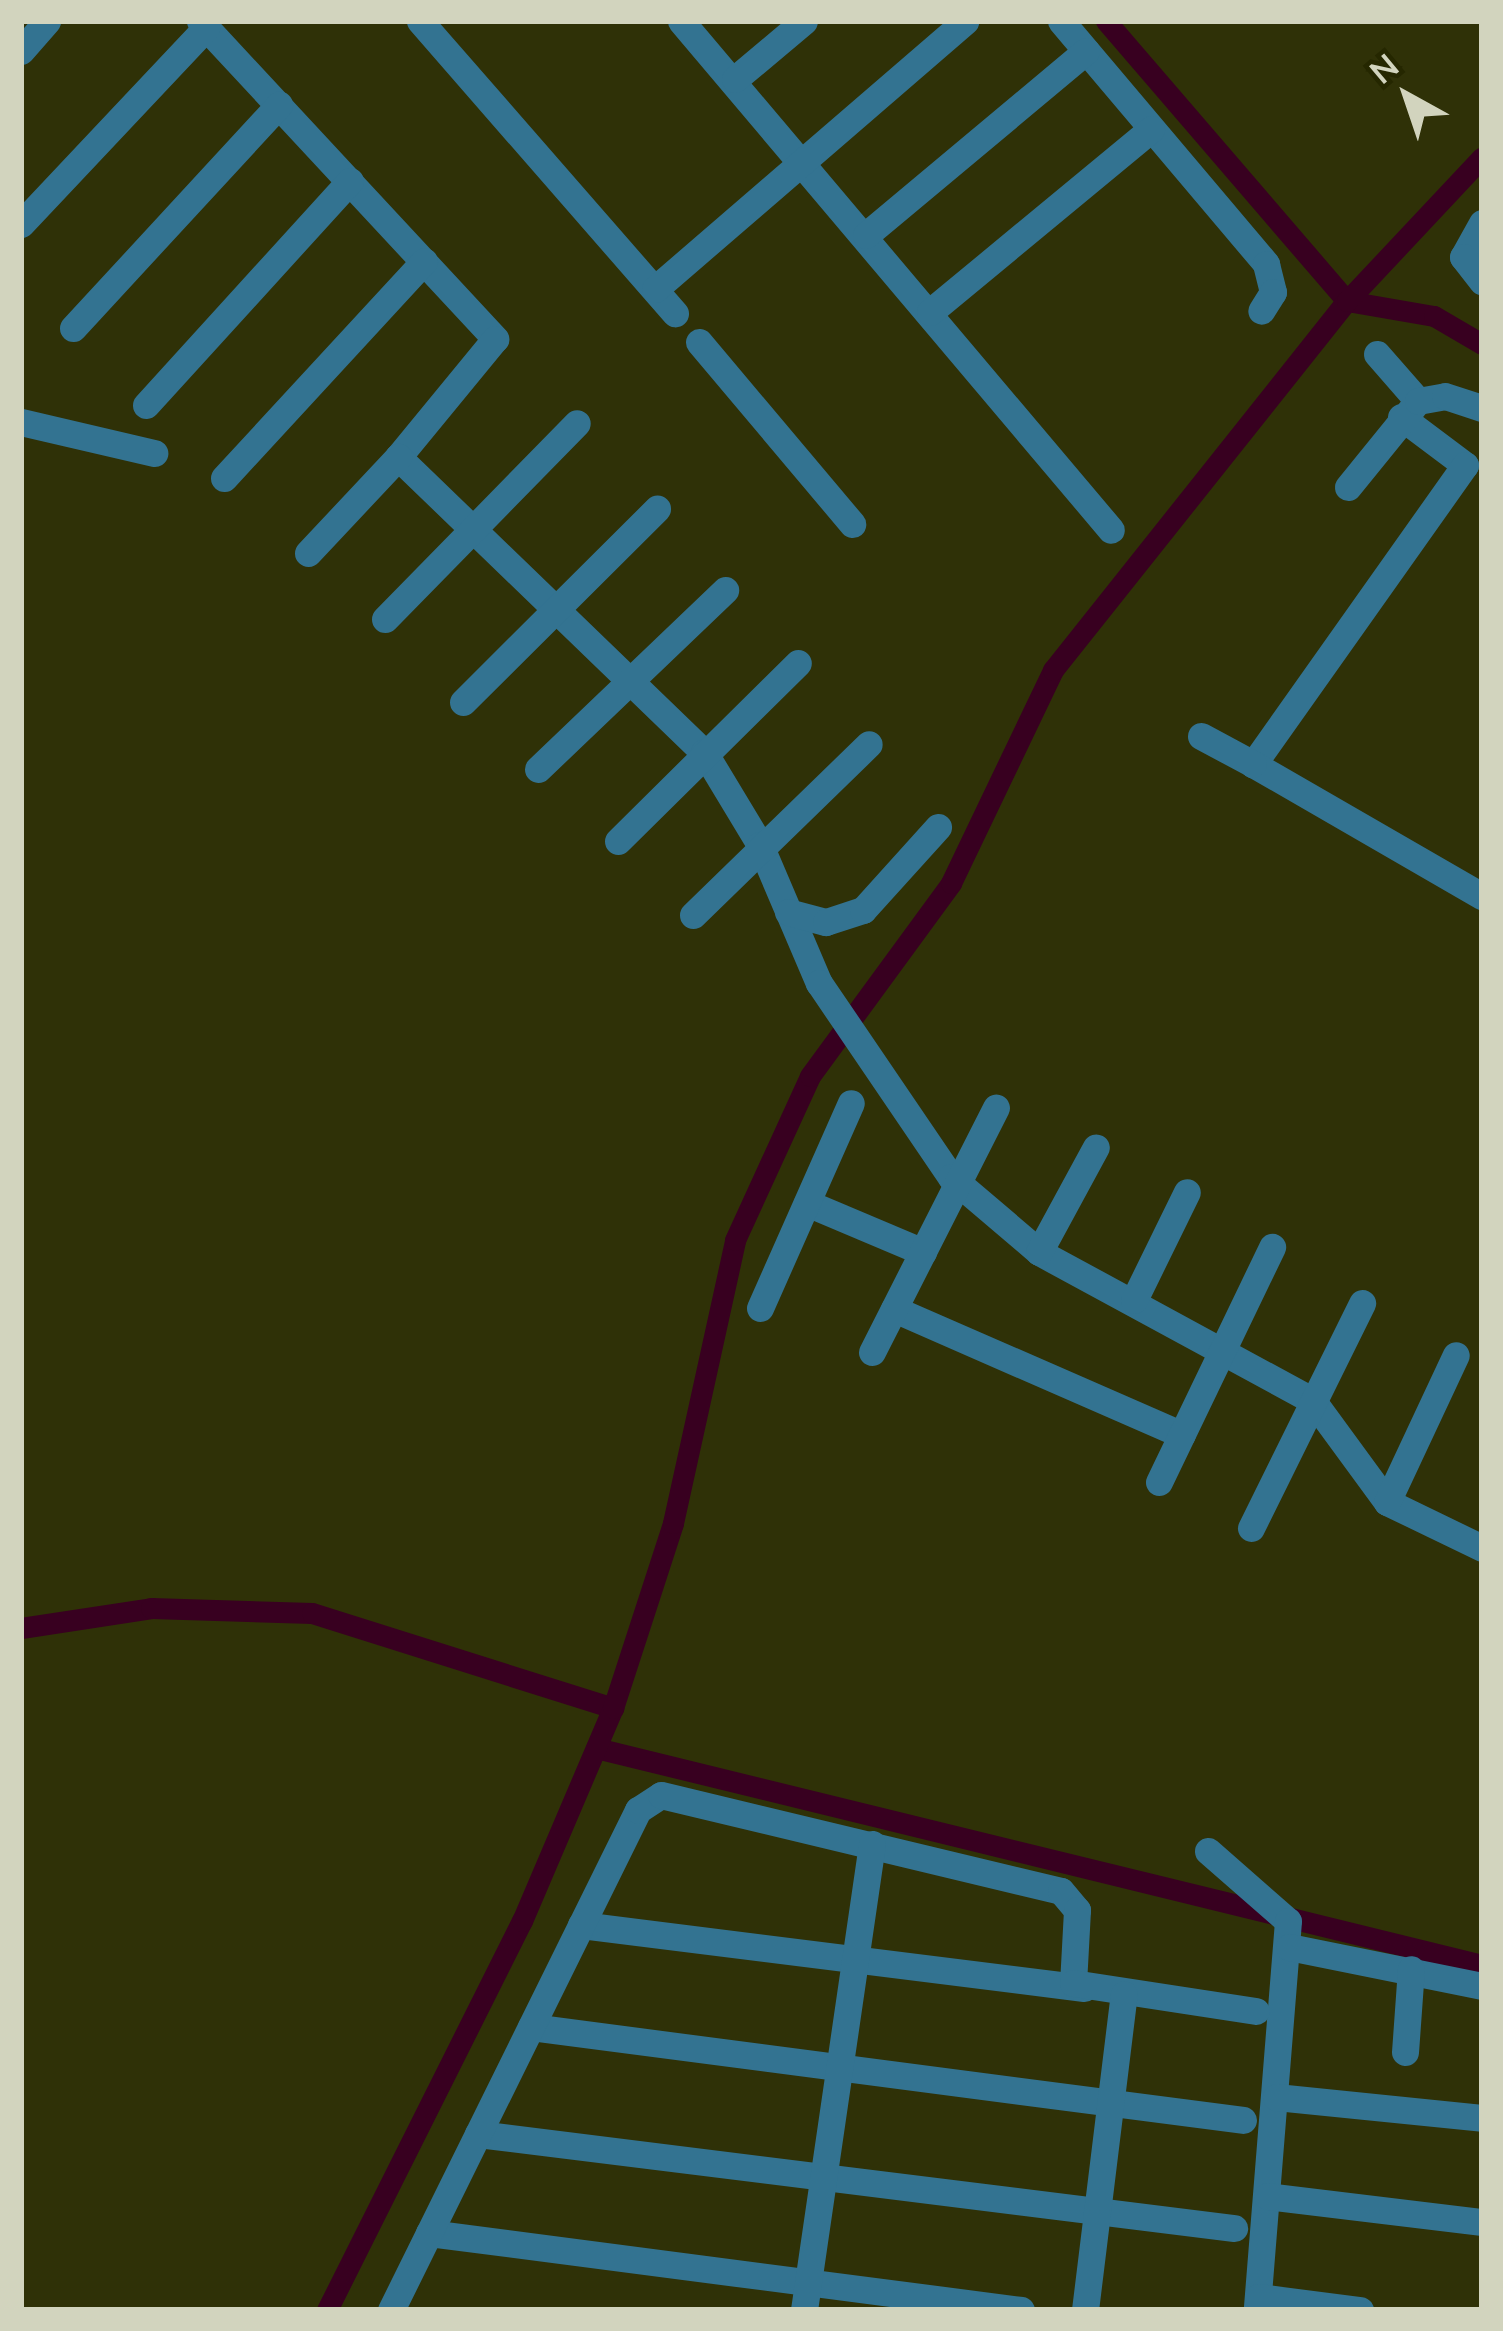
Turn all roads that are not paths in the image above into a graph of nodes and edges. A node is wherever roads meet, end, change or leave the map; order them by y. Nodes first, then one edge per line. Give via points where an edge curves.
1 (47, 21) edge
2 (420, 21) edge
3 (681, 21) edge
4 (804, 21) edge
5 (964, 21) edge
6 (1061, 21) edge
7 (203, 25) edge
8 (21, 51) edge
9 (1086, 51) junction
10 (736, 80) junction
11 (279, 105) junction
12 (1151, 128) junction
13 (802, 158) junction
14 (350, 181) junction
15 (1482, 223) edge
16 (21, 224) edge
17 (866, 235) junction
18 (424, 261) junction
19 (1482, 280) edge
20 (655, 289) junction
21 (1261, 311) dead end
22 (930, 312) junction
23 (675, 313) dead end
24 (73, 328) dead end
25 (699, 342) dead end
26 (1376, 354) dead end
27 (146, 405) dead end
28 (1410, 409) junction
29 (1482, 409) edge
30 (21, 422) edge
31 (577, 424) dead end
32 (154, 453) dead end
33 (398, 457) junction
34 (1473, 458) edge
35 (224, 478) dead end
36 (1348, 488) dead end
37 (657, 509) dead end
38 (852, 524) dead end
39 (477, 526) junction
40 (1111, 530) dead end
41 (308, 553) dead end
42 (725, 590) dead end
43 (558, 604) junction
44 (385, 619) dead end
45 (798, 663) dead end
46 (632, 673) junction
47 (464, 702) dead end
48 (1201, 736) dead end
49 (869, 745) dead end
50 (704, 752) junction
51 (1253, 764) junction
52 (538, 769) dead end
53 (938, 827) dead end
54 (618, 841) dead end
55 (760, 845) junction
56 (1482, 896) edge
57 (788, 912) junction
58 (693, 915) dead end
59 (851, 1103) dead end
60 (996, 1108) dead end
61 (1096, 1147) dead end
62 (958, 1183) junction
63 (1186, 1192) dead end
64 (807, 1203) junction
65 (1273, 1247) dead end
66 (923, 1252) junction
67 (1039, 1252) junction
68 (1134, 1300) junction
69 (1362, 1303) dead end
70 (760, 1308) dead end
71 (894, 1309) junction
72 (1225, 1347) junction
73 (872, 1352) dead end
74 (1456, 1355) dead end
75 (1313, 1401) junction
76 (1182, 1435) junction
77 (1160, 1481) dead end
78 (1387, 1502) junction
79 (1251, 1528) dead end
80 (1482, 1548) edge
81 (872, 1844) junction
82 (1208, 1851) dead end
83 (581, 1925) junction
84 (1289, 1947) junction
85 (857, 1960) junction
86 (1411, 1969) junction
87 (1482, 1986) edge
88 (1084, 1988) junction
89 (1124, 1994) junction
90 (1256, 2012) dead end
91 (531, 2026) junction
92 (1405, 2052) dead end
93 (842, 2066) junction
94 (1276, 2096) junction
95 (1111, 2099) junction
96 (1482, 2118) edge
97 (1244, 2120) dead end
98 (478, 2134) junction
99 (827, 2178) junction
100 (1268, 2196) junction
101 (1097, 2212) junction
102 (1482, 2222) edge
103 (1234, 2228) dead end
104 (429, 2233) junction
105 (806, 2296) edge
106 (1258, 2303) edge
107 (391, 2310) edge
108 (1021, 2310) edge
109 (1085, 2310) edge
110 (1360, 2310) edge

1 - 8 street
2 - 20 street
3 - 10 street
4 - 10 street
5 - 13 street
6 - 9 street
7 - 11 street
7 - 16 street
9 - 12 street
9 - 17 street
10 - 13 street
11 - 14 street
11 - 24 street
12 - 21 street via 1266,264 1273,292
12 - 22 street
13 - 17 street
13 - 20 street
14 - 18 street
14 - 27 street
15 - 19 street via 1463,257
17 - 22 street
18 - 33 street via 497,347
18 - 35 street
20 - 23 street
22 - 40 street
25 - 38 street
26 - 28 street
28 - 29 street via 1445,396
28 - 34 street
28 - 36 street
30 - 32 street
31 - 39 street
33 - 39 street
33 - 41 street
34 - 51 street
37 - 43 street
39 - 43 street
39 - 44 street
42 - 46 street
43 - 46 street
43 - 47 street
45 - 50 street
46 - 50 street
46 - 52 street
48 - 51 street
49 - 55 street
50 - 54 street
50 - 55 street
51 - 56 street
53 - 57 street via 863,910 826,922
55 - 57 street
55 - 58 street
57 - 62 street via 820,983 889,1096
59 - 64 street
60 - 62 street
61 - 67 street
62 - 66 street
62 - 67 street
63 - 68 street
64 - 66 street
64 - 70 street
65 - 72 street
66 - 71 street
67 - 68 street
68 - 72 street
69 - 75 street
71 - 73 street
71 - 76 street
72 - 75 street
72 - 76 street
74 - 78 street
75 - 78 street
75 - 79 street
76 - 77 street
78 - 80 street
81 - 83 street via 661,1795 638,1810
81 - 85 street
81 - 88 street via 1061,1891 1078,1923 1067,1975
82 - 84 street via 1276,1902
83 - 85 street
83 - 91 street
84 - 86 street
84 - 94 street
85 - 88 street
85 - 93 street
86 - 87 street
86 - 92 street
88 - 89 street
89 - 90 street
89 - 95 street
91 - 93 street
91 - 98 street
93 - 95 street
93 - 99 street
94 - 96 street
94 - 100 street
95 - 97 street
95 - 101 street
98 - 99 street
98 - 104 street
99 - 101 street
99 - 105 street
100 - 102 street
100 - 106 street
101 - 103 street
101 - 109 street
104 - 105 street
104 - 107 street
105 - 108 street
106 - 110 street

